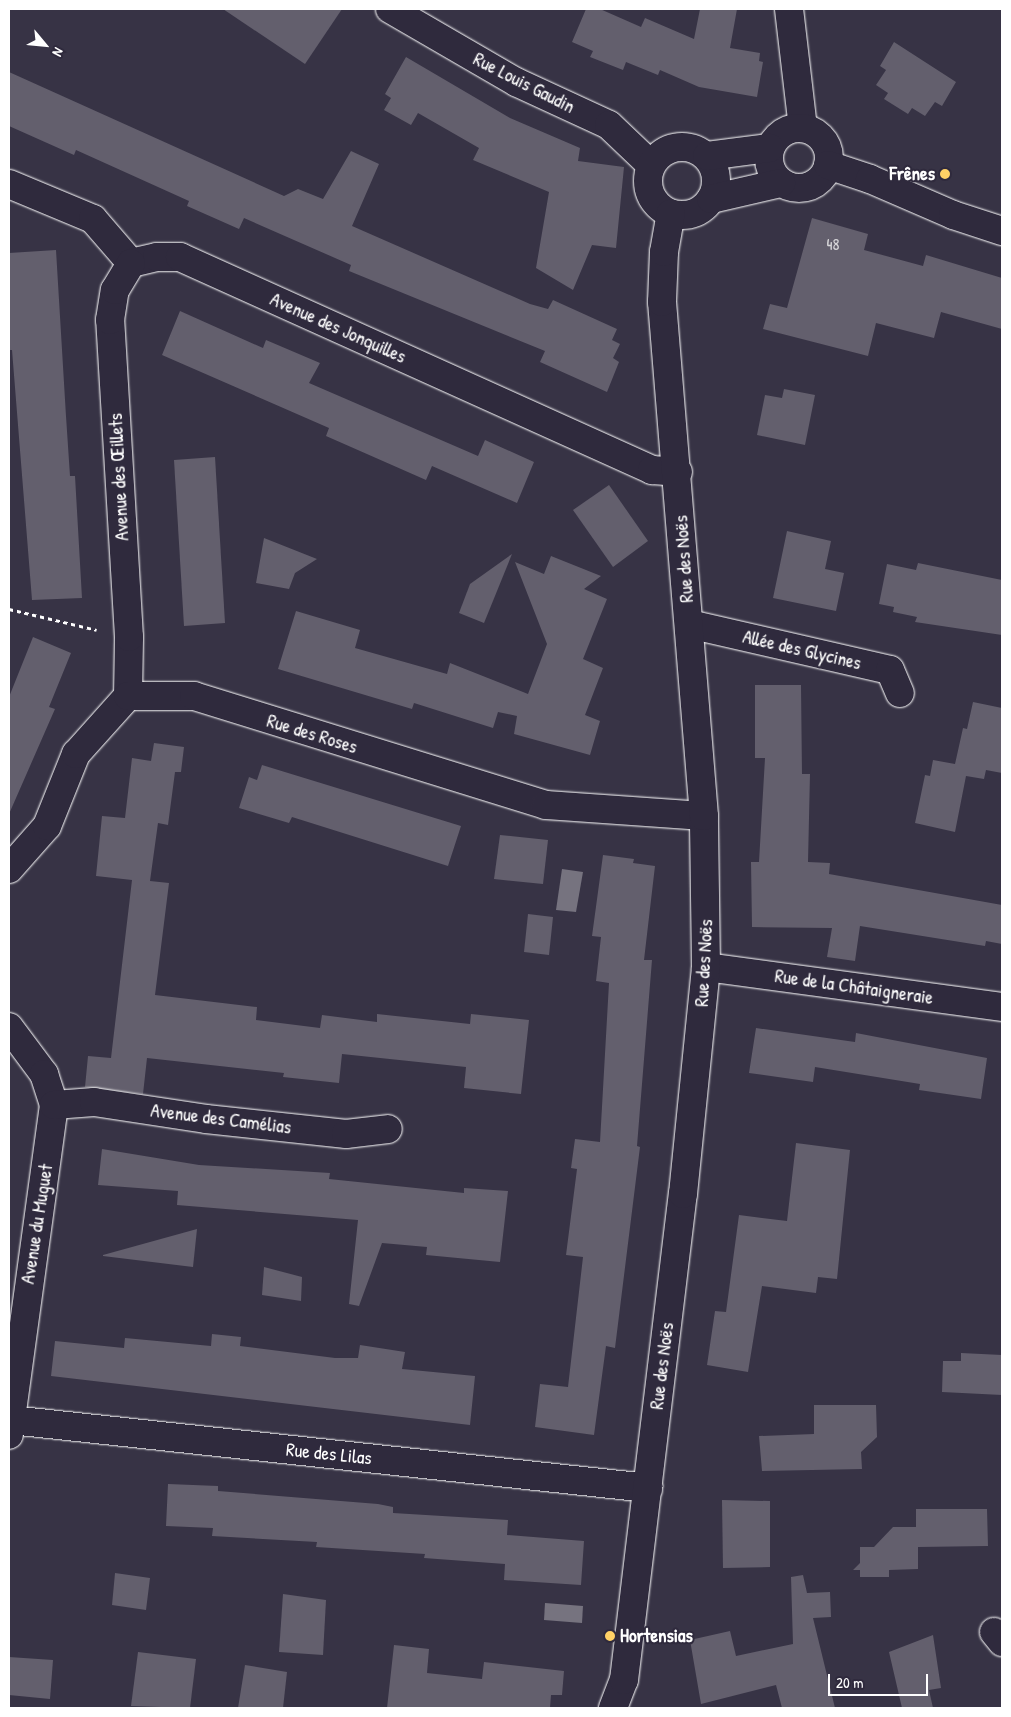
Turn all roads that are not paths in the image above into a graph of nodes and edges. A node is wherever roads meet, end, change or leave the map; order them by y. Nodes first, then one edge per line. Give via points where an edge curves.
1 (390, 9) edge
2 (789, 9) edge
3 (803, 128) junction
4 (769, 148) junction
5 (707, 156) junction
6 (828, 164) junction
7 (651, 166) junction
8 (781, 183) junction
9 (9, 184) edge
10 (712, 199) junction
11 (671, 214) junction
12 (1002, 231) edge
13 (131, 262) junction
14 (678, 472) junction
15 (690, 624) junction
16 (900, 693) dead end
17 (128, 696) junction
18 (704, 816) junction
19 (9, 869) edge
20 (706, 967) junction
21 (1002, 1007) edge
22 (9, 1027) edge
23 (54, 1105) junction
24 (388, 1129) dead end
25 (10, 1427) edge
26 (648, 1488) junction
27 (614, 1708) edge

1 - 7 street, Rue Louis Gaudin via 516,82 609,125
2 - 3 street
3 - 4 street via 782,132
3 - 6 street via 812,130 826,144 830,153
4 - 5 street
4 - 8 street via 768,162 772,174
5 - 7 street via 698,149 677,146 666,150
5 - 10 street via 717,177
6 - 8 street via 824,176 815,184 792,188
6 - 12 street via 870,178 953,215
7 - 11 street via 650,194 662,209
8 - 10 street
9 - 13 street via 93,219
10 - 11 street via 701,210 686,216
11 - 14 street, Rue des Noës via 664,252 662,302
13 - 14 street, Avenue des Jonquilles via 157,257 180,258 652,470
13 - 17 street, Avenue des Œillets via 115,290 110,320 129,637
14 - 15 street, Rue des Noës
15 - 16 street, Allée des Glycines via 890,670
15 - 18 street, Rue des Noës
17 - 18 street, Rue des Roses via 194,696 546,805
17 - 19 street via 76,754 47,826
18 - 20 street, Rue des Noës
20 - 21 street, Rue de la Châtaigneraie
20 - 26 street, Rue des Noës
22 - 23 street, Avenue du Muguet via 44,1074
23 - 24 street, Avenue des Camélias via 94,1102 206,1119 346,1134
23 - 25 street, Avenue du Muguet
25 - 26 street, Rue des Lilas
26 - 27 street, Rue des Noës via 624,1680

